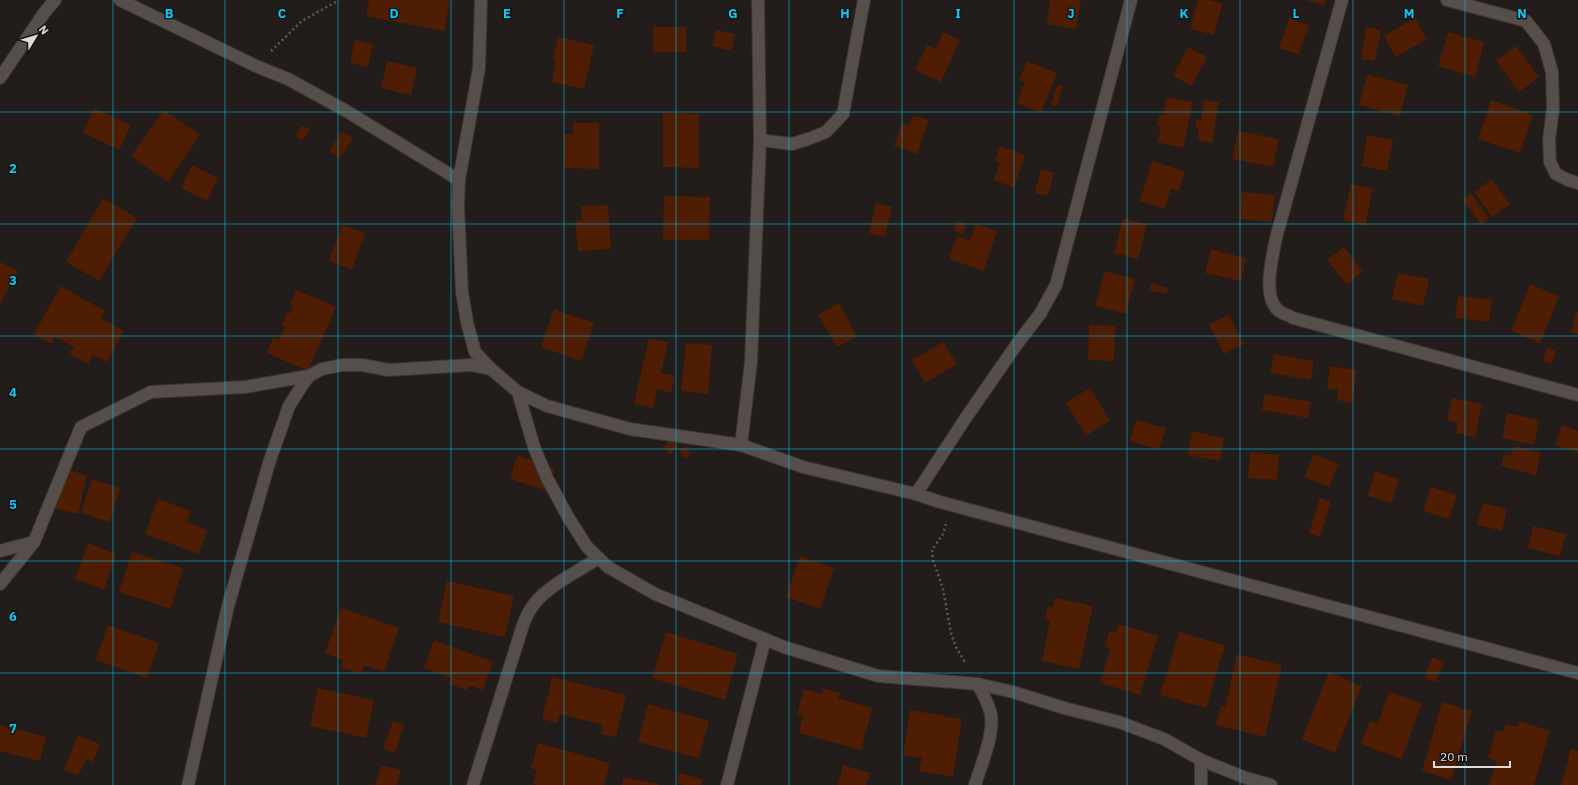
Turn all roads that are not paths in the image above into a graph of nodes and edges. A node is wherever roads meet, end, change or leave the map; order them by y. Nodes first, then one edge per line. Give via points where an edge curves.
1 (55, 0) edge
2 (120, 0) edge
3 (481, 0) edge
4 (758, 0) edge
5 (864, 0) edge
6 (1131, 0) edge
7 (1342, 0) edge
8 (1447, 0) edge
9 (1491, 6) edge
10 (0, 78) edge
11 (760, 140) junction
12 (459, 180) junction
13 (1578, 183) edge
14 (491, 369) junction
15 (309, 376) junction
16 (518, 392) junction
17 (1578, 395) edge
18 (741, 446) junction
19 (916, 494) junction
20 (34, 542) junction
21 (0, 551) edge
22 (599, 558) junction
23 (0, 584) edge
24 (765, 639) junction
25 (1578, 673) edge
26 (978, 684) junction
27 (1201, 760) junction
28 (188, 785) edge
29 (473, 785) edge
30 (727, 785) edge
31 (975, 785) edge
32 (1201, 785) edge
33 (1271, 785) edge

1 - 10 street
2 - 12 street via 288,79 348,112
3 - 12 street via 479,68
4 - 11 street
5 - 11 street via 843,114 826,132 808,139 792,144
6 - 19 street via 1056,285 1040,314 969,412
7 - 17 street via 1276,238 1269,284 1270,296 1278,310 1300,320
8 - 9 street
9 - 13 street via 1526,21 1544,44 1552,72 1550,162 1556,174
11 - 18 street via 752,362
12 - 14 street via 462,292 467,322 475,352
14 - 15 street via 471,365 388,370 362,365 342,365 322,369
14 - 16 street
15 - 20 street via 245,387 151,392 81,427
15 - 28 street via 289,406 269,463 228,606
16 - 18 street via 547,406 630,429
16 - 22 street via 534,447 547,478 584,541
18 - 19 street via 802,467
19 - 25 street
20 - 21 street
20 - 23 street
22 - 24 street via 608,567 655,594
22 - 29 street via 547,592 535,602 528,613
24 - 26 street via 878,676
24 - 30 street
26 - 27 street via 1119,722 1164,739
26 - 31 street via 991,716 990,736
27 - 32 street
27 - 33 street

